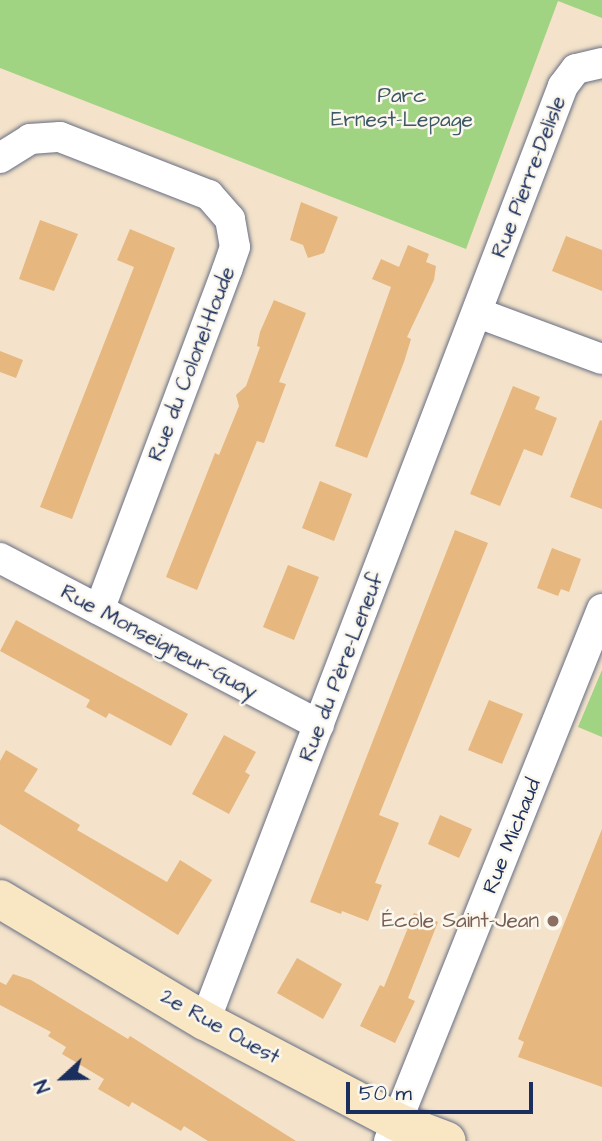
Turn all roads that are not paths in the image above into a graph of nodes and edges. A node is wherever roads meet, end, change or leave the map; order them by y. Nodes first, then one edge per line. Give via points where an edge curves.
1 (602, 63) edge
2 (0, 158) edge
3 (478, 313) junction
4 (602, 359) edge
5 (0, 558) edge
6 (602, 609) edge
7 (99, 610) junction
8 (319, 725) junction
9 (0, 899) edge
10 (205, 1021) junction
11 (393, 1131) edge
12 (447, 1141) edge

1 - 3 street, Rue Pierre-Delisle via 576,69 563,86
2 - 7 street, Rue du Colonel-Houde via 30,139 60,137 208,195 230,219 235,247
3 - 4 street
3 - 8 street, Rue du Père-Leneuf
5 - 7 street, Rue Monseigneur-Guay
6 - 11 street, Rue Michaud
7 - 8 street, Rue Monseigneur-Guay
8 - 10 street, Rue du Père-Leneuf
9 - 10 street, 2e Rue Ouest
10 - 11 street, 2e Rue Ouest
11 - 12 street, 2e Rue Ouest

